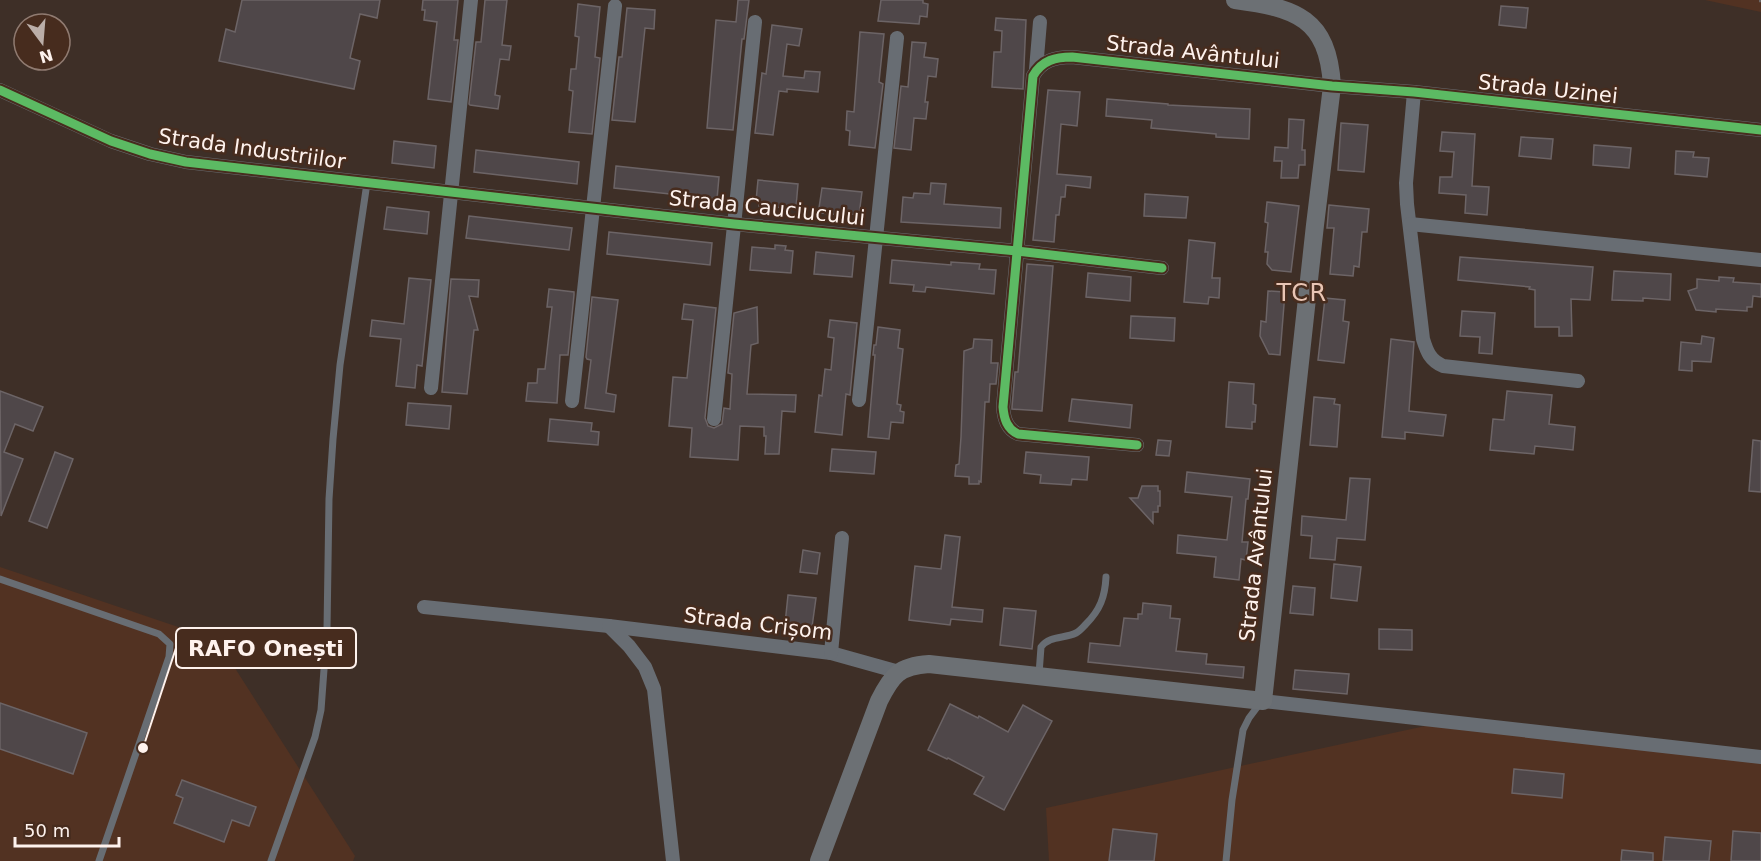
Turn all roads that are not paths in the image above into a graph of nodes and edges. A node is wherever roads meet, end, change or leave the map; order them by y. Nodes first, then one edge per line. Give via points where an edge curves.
1 (471, 0) edge
2 (1235, 0) edge
3 (615, 6) dead end
4 (755, 22) dead end
5 (1040, 22) dead end
6 (897, 38) dead end
7 (1036, 69) junction
8 (1332, 86) junction
9 (0, 90) edge
10 (1414, 92) junction
11 (1761, 130) edge
12 (367, 183) junction
13 (450, 193) junction
14 (593, 208) junction
15 (734, 224) junction
16 (1410, 224) junction
17 (877, 238) junction
18 (1017, 251) junction
19 (1761, 260) edge
20 (1162, 268) dead end
21 (1578, 381) dead end
22 (430, 388) dead end
23 (859, 400) dead end
24 (572, 401) dead end
25 (714, 419) dead end
26 (1137, 445) dead end
27 (842, 538) dead end
28 (1107, 577) dead end
29 (0, 579) edge
30 (424, 607) dead end
31 (609, 626) junction
32 (831, 653) junction
33 (899, 672) junction
34 (1039, 677) junction
35 (1263, 700) junction
36 (1761, 757) edge
37 (99, 861) edge
38 (271, 861) edge
39 (673, 861) edge
40 (819, 861) edge
41 (1226, 861) edge

1 - 13 street
2 - 8 main road via 1278,7 1310,23 1323,42
3 - 14 street
4 - 15 street
5 - 7 street
6 - 17 street
7 - 8 street, Strada Avântului via 1051,59 1072,57
7 - 18 street
8 - 10 street, Strada Uzinei
8 - 35 main road, Strada Avântului
9 - 12 street, Strada Industriilor via 111,141 150,154 186,162
10 - 11 street, Strada Uzinei
10 - 16 street via 1407,183
12 - 13 street, Strada Cauciucului
12 - 38 lane via 333,439 321,710
13 - 14 street, Strada Cauciucului
13 - 22 street
14 - 15 street, Strada Cauciucului
14 - 24 street
15 - 17 street, Strada Cauciucului
15 - 25 street
16 - 19 street
16 - 21 street via 1423,339 1435,363
17 - 18 street, Strada Cauciucului
17 - 23 street
18 - 20 street, Strada Cauciucului
18 - 26 street via 1003,407 1008,426 1018,434
27 - 32 street
28 - 34 lane via 1101,605 1088,622 1076,633 1052,639 1041,647
29 - 37 lane via 159,634 170,644 169,657
30 - 31 street, Strada Crișom
31 - 32 street, Strada Crișom
31 - 39 street via 645,667 654,689
32 - 33 street, Strada Crișom
33 - 34 main road via 911,665 929,664
33 - 40 main road via 879,701
34 - 35 main road
35 - 36 street
35 - 41 lane, Strada Avântului via 1243,730

